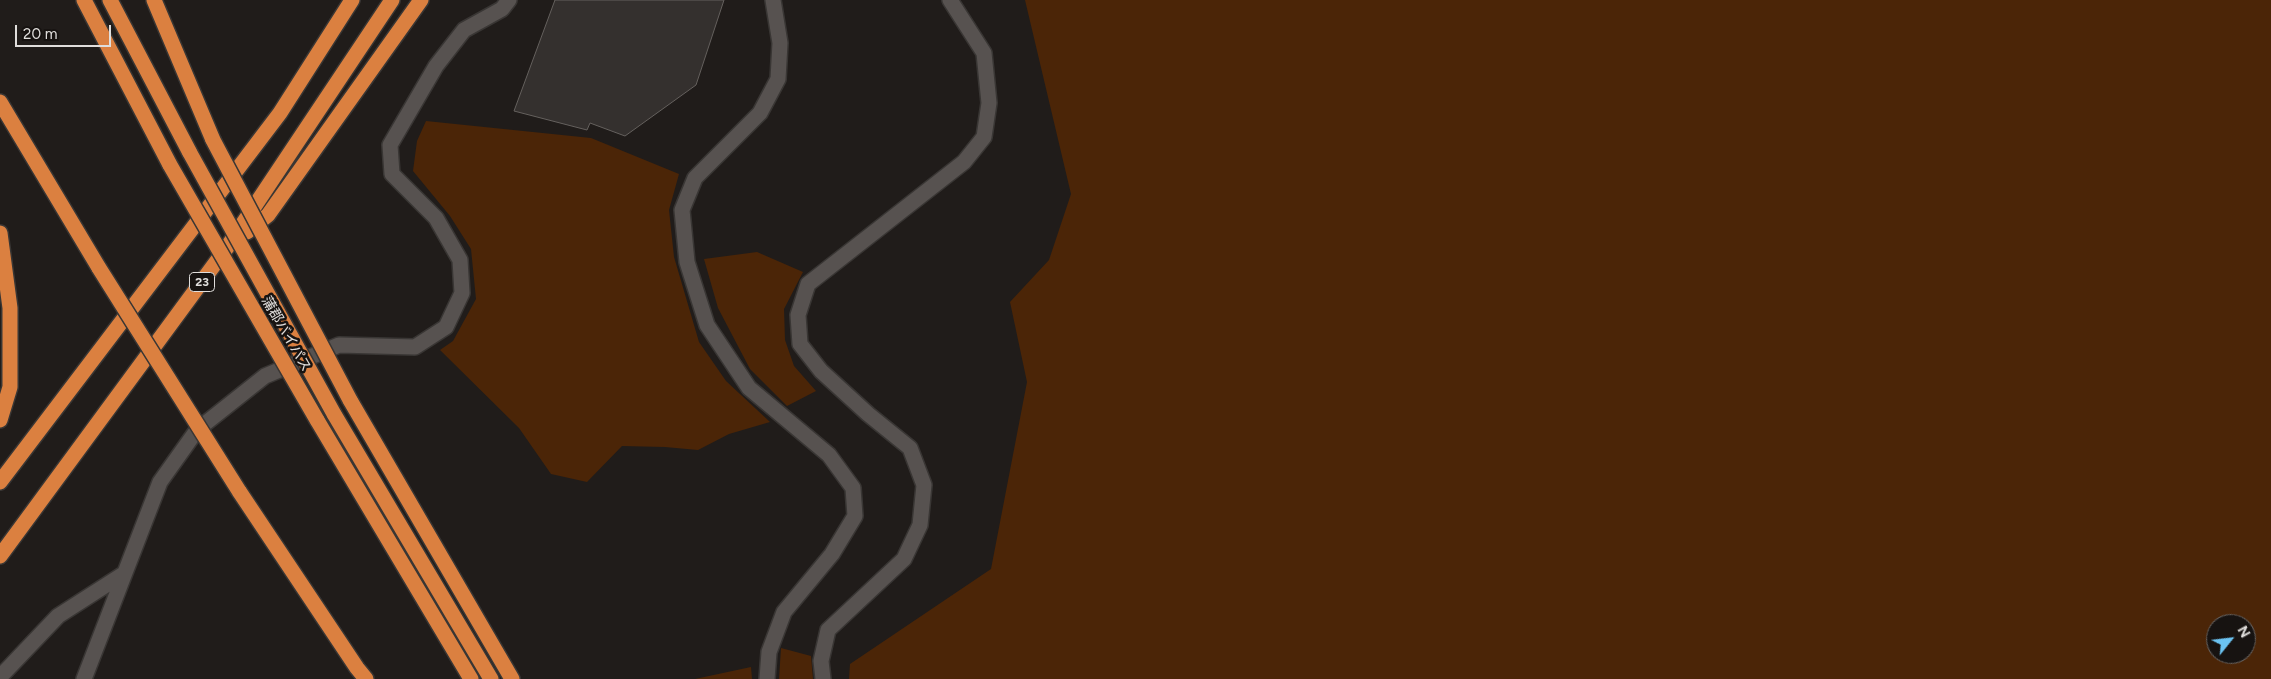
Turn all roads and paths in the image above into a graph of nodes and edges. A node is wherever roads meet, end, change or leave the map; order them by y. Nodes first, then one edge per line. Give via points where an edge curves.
1 (84, 0) edge
2 (110, 0) edge
3 (154, 0) edge
4 (352, 0) edge
5 (392, 0) edge
6 (421, 0) edge
7 (509, 0) edge
8 (773, 0) edge
9 (950, 0) edge
10 (0, 102) edge
11 (0, 233) edge
12 (228, 246) junction
13 (0, 420) edge
14 (0, 482) edge
15 (0, 556) edge
16 (124, 573) junction
17 (0, 677) edge
18 (84, 679) edge
19 (366, 679) edge
20 (470, 679) edge
21 (491, 679) edge
22 (512, 679) edge
23 (767, 679) edge
24 (822, 679) edge

1 - 20 highway, 蒲郡バイパス / 23, bridge via 170,166
2 - 21 highway, 蒲郡バイパス, bridge via 334,414
3 - 22 highway, bridge via 213,140 350,400
4 - 14 highway via 280,113
5 - 12 highway, 23
6 - 12 highway, 23 via 268,215
7 - 16 street via 502,9 464,30 436,66 390,145 392,174 436,218 460,260 462,292 446,328 415,347 339,345 265,376 197,430 160,482
8 - 23 street via 780,43 778,79 760,113 695,178 682,210 687,262 707,326 749,388 829,455 853,488 855,516 832,554 784,612 769,652
9 - 24 street via 984,53 989,103 984,137 964,162 808,284 798,315 800,344 805,351 821,371 910,448 924,485 920,525 904,560 828,630 821,661
10 - 19 highway, bridge via 98,268 239,491
11 - 13 highway via 10,308 10,388
12 - 15 highway, 23
16 - 17 street via 58,616
16 - 18 street

